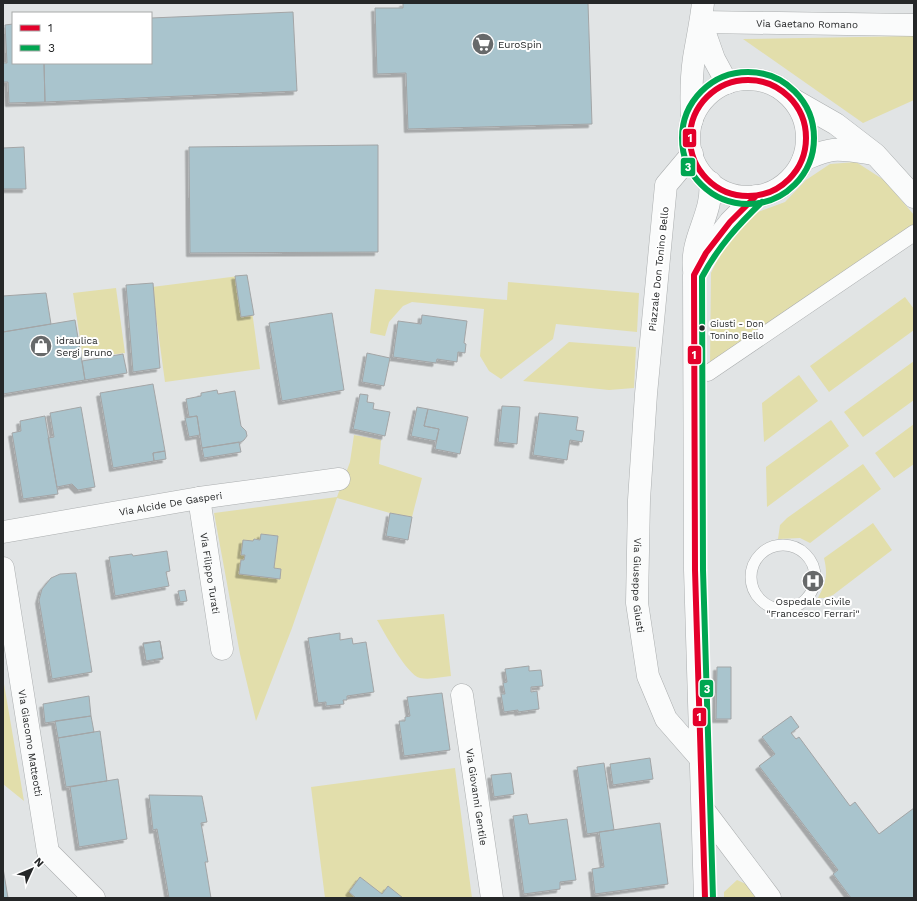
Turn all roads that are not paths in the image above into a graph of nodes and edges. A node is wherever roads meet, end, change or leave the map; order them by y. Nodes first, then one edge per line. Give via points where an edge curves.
1 (702, 13) edge
2 (914, 25) edge
3 (727, 83) junction
4 (794, 100) junction
5 (692, 120) junction
6 (692, 154) junction
7 (875, 154) junction
8 (803, 160) junction
9 (710, 182) junction
10 (756, 196) junction
11 (914, 197) edge
12 (914, 233) edge
13 (694, 275) junction
14 (701, 374) junction
15 (646, 394) joint
16 (339, 479) dead end
17 (199, 498) junction
18 (3, 532) edge
19 (812, 565) joint
20 (3, 568) edge
21 (222, 649) dead end
22 (462, 695) dead end
23 (701, 759) junction
24 (703, 809) junction
25 (94, 898) edge
26 (492, 898) edge
27 (705, 898) edge
28 (770, 898) edge

1 - 2 street, Via Gaetano Romano
1 - 3 street via 714,59
1 - 5 street via 694,59
3 - 4 street via 745,79 764,81 780,88
3 - 5 street via 712,91 700,104
4 - 7 street via 836,124
4 - 8 street via 806,126 808,140
5 - 6 street
6 - 9 street via 699,169
6 - 15 street, Piazzale Don Tonino Bello via 666,185
7 - 8 street via 833,150
7 - 11 street
8 - 10 street via 787,182 776,190
9 - 10 street via 723,191 739,196
9 - 13 street via 709,204 696,240
10 - 13 street via 730,222 706,253
12 - 14 street
13 - 14 street
14 - 23 street via 695,570
15 - 23 street, Via Giuseppe Giusti via 639,500 637,603 648,676 666,719
16 - 17 street, Via Alcide De Gasperi
17 - 18 street, Via Alcide De Gasperi
17 - 21 street, Via Filippo Turati
19 - 19 lane via 799,550 789,546 769,549 760,555 754,564 751,574 754,591 758,598 773,608 787,609 800,605 812,591
20 - 25 street, Via Giacomo Matteotti via 48,852
22 - 26 street, Via Giovanni Gentile
23 - 24 street
24 - 27 street
24 - 28 street

